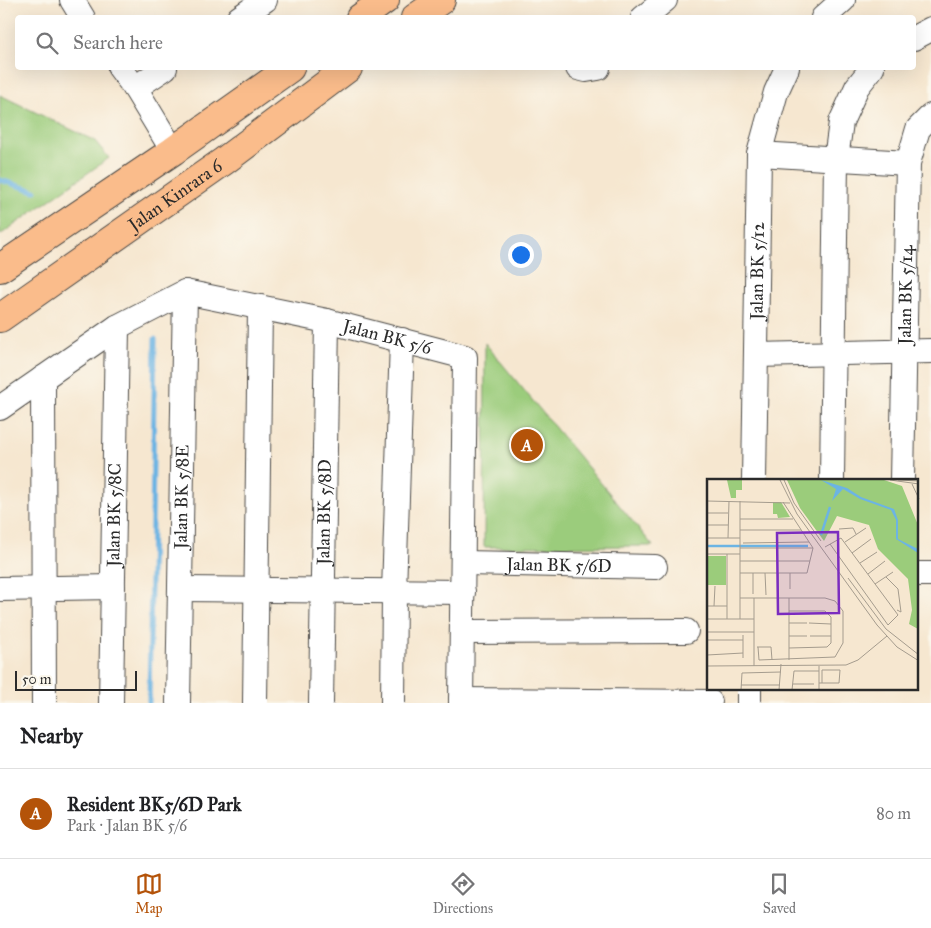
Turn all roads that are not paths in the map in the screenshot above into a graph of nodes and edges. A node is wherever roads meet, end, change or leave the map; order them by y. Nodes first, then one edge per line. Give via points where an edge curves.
1 (72, 0) edge
2 (265, 0) edge
3 (385, 0) edge
4 (441, 0) edge
5 (666, 0) edge
6 (843, 0) edge
7 (81, 15) edge
8 (243, 15) edge
9 (364, 15) edge
10 (419, 15) edge
11 (647, 15) edge
12 (827, 15) edge
13 (931, 29) edge
14 (916, 37) edge
15 (122, 70) edge
16 (162, 70) edge
17 (287, 70) edge
18 (345, 70) edge
19 (786, 70) edge
20 (870, 70) edge
21 (135, 88) junction
22 (931, 116) edge
23 (173, 150) junction
24 (759, 154) junction
25 (836, 159) junction
26 (224, 161) junction
27 (908, 163) junction
28 (166, 202) junction
29 (0, 268) edge
30 (185, 292) junction
31 (260, 307) junction
32 (0, 318) edge
33 (327, 321) junction
34 (117, 327) junction
35 (402, 340) junction
36 (904, 351) junction
37 (931, 351) edge
38 (832, 353) junction
39 (756, 355) junction
40 (43, 378) junction
41 (0, 408) edge
42 (754, 479) edge
43 (832, 479) edge
44 (902, 479) edge
45 (463, 563) junction
46 (655, 566) dead end
47 (918, 574) edge
48 (931, 574) edge
49 (113, 587) junction
50 (44, 588) junction
51 (0, 589) edge
52 (180, 589) junction
53 (257, 590) junction
54 (323, 591) junction
55 (394, 592) junction
56 (462, 592) junction
57 (686, 631) dead end
58 (462, 632) junction
59 (750, 690) edge
60 (461, 701) edge
61 (710, 702) edge
62 (44, 703) edge
63 (112, 703) edge
64 (178, 703) edge
65 (255, 703) edge
66 (321, 703) edge
67 (393, 703) edge
68 (749, 703) edge

1 - 7 street
2 - 8 street
3 - 9 main road
4 - 10 main road
5 - 11 street
6 - 12 street
13 - 14 street
15 - 21 street
16 - 21 street
17 - 23 main road
18 - 26 main road, Jalan Kinrara 6
19 - 24 street, Jalan BK 5/12 via 776,92
20 - 25 street via 857,87 841,122
21 - 23 street
22 - 27 street, Jalan BK 5/14 via 918,129
23 - 26 main road via 193,161
23 - 28 main road via 174,177
23 - 29 main road
24 - 25 street
24 - 39 street, Jalan BK 5/12
25 - 27 street
25 - 38 street
26 - 28 main road, Jalan Kinrara 6
27 - 36 street, Jalan BK 5/14
28 - 32 main road, Jalan Kinrara 6
30 - 31 street, Jalan BK 5/6
30 - 34 street
30 - 52 street, Jalan BK 5/8E
31 - 33 street, Jalan BK 5/6
31 - 53 street
33 - 35 street, Jalan BK 5/6
33 - 54 street, Jalan BK 5/8D
34 - 40 street
34 - 49 street, Jalan BK 5/8C
35 - 45 street, Jalan BK 5/6 via 465,357
35 - 55 street
36 - 37 street
36 - 38 street
36 - 44 street, Jalan BK 5/14
38 - 39 street
38 - 43 street
39 - 42 street, Jalan BK 5/12
40 - 41 street
40 - 50 street
45 - 46 street, Jalan BK 5/6D
45 - 56 street, Jalan BK 5/6
47 - 48 street
49 - 50 street
49 - 63 street, Jalan BK 5/8C
50 - 51 street
50 - 62 street
52 - 53 street
52 - 64 street, Jalan BK 5/8E
53 - 54 street
53 - 65 street
54 - 55 street
54 - 66 street, Jalan BK 5/8D
55 - 56 street
55 - 67 street
56 - 58 street, Jalan BK 5/6
57 - 58 street
58 - 60 street, Jalan BK 5/6
59 - 68 street
60 - 61 street

